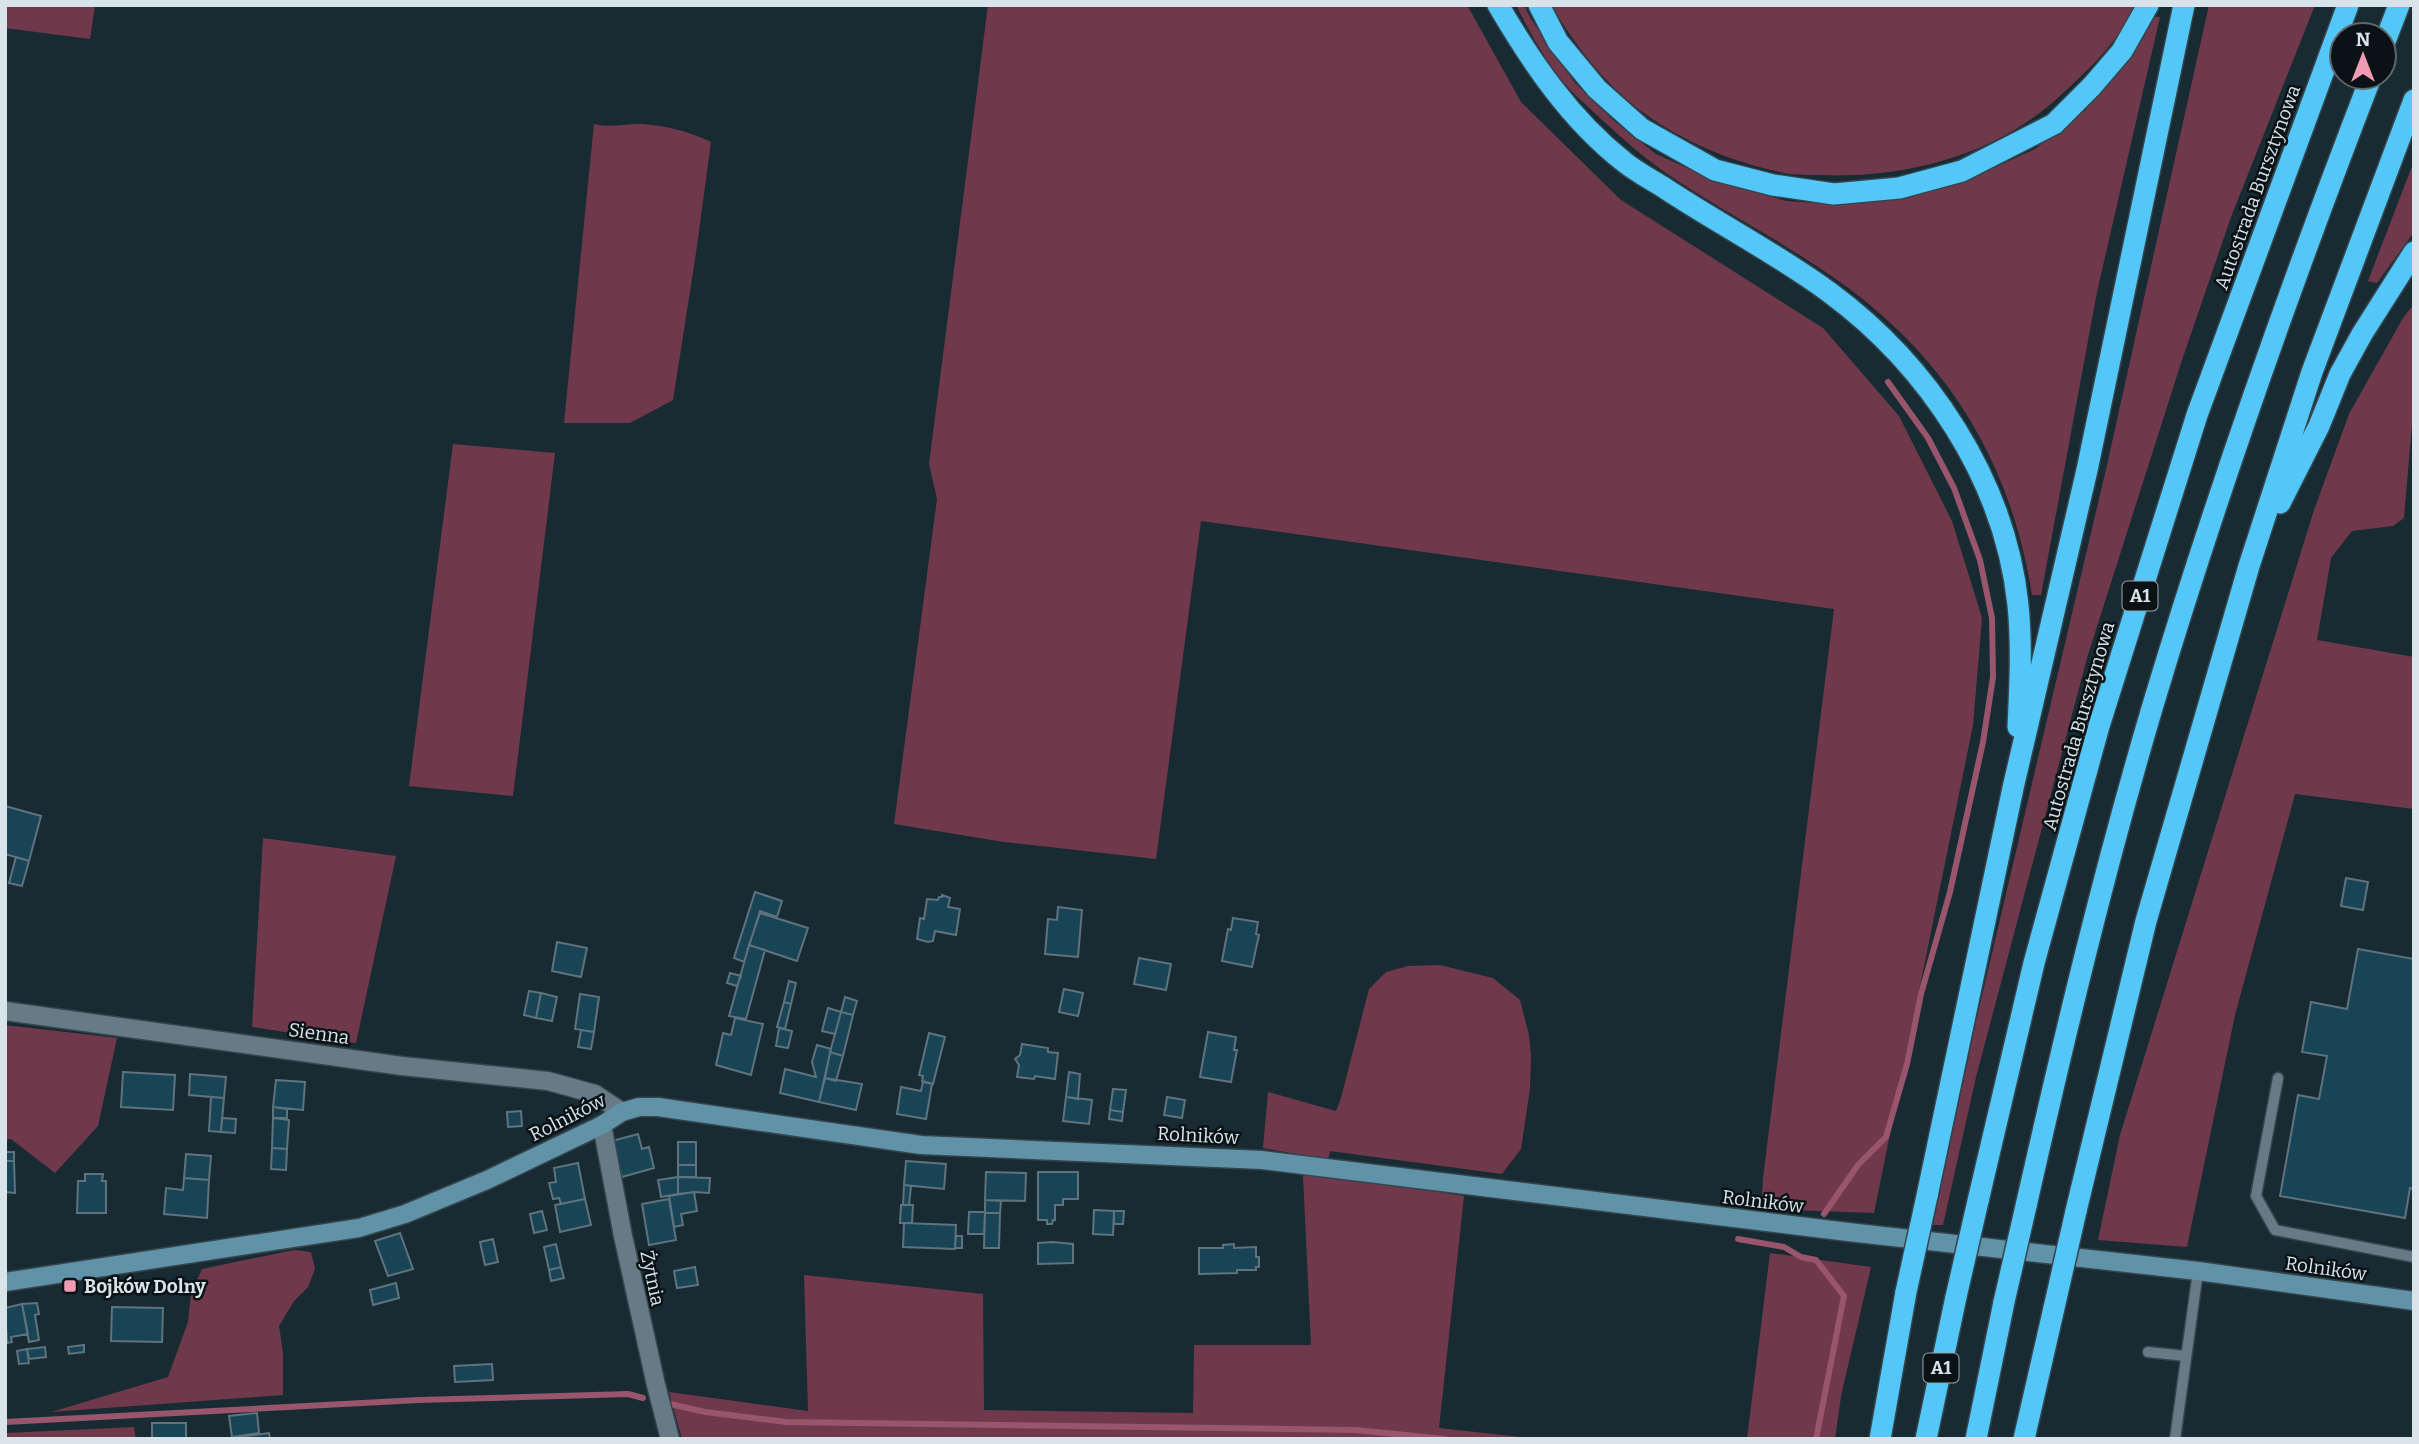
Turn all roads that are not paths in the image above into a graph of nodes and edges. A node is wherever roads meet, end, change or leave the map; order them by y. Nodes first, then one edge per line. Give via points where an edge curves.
1 (1498, 5) edge
2 (1539, 5) edge
3 (2148, 5) edge
4 (2184, 5) edge
5 (2348, 5) edge
6 (2366, 91) edge
7 (2414, 100) edge
8 (2414, 252) edge
9 (2249, 566) junction
10 (2014, 788) junction
11 (5, 1011) edge
12 (2278, 1078) dead end
13 (622, 1112) junction
14 (602, 1125) junction
15 (2414, 1257) edge
16 (2198, 1271) junction
17 (5, 1282) edge
18 (2414, 1301) edge
19 (2148, 1352) dead end
20 (2186, 1356) junction
21 (670, 1439) edge
22 (1880, 1439) edge
23 (1926, 1439) edge
24 (1976, 1439) edge
25 (2024, 1439) edge
26 (2175, 1439) edge

1 - 10 highway via 1529,58 1573,115 1623,161 1829,292 1884,338 1924,383 1961,437 1988,489 2018,602 2021,651
2 - 3 highway via 1573,61 1642,129 1715,170 1834,194 1899,188 1962,171 2054,124 2122,51
4 - 10 highway via 2081,496
5 - 23 highway, Autostrada Bursztynowa / A1, bridge via 2197,415 2099,726 2034,963
6 - 24 highway, A1, bridge via 2253,396 2157,695 2064,1036
7 - 9 highway via 2312,372
8 - 9 highway via 2340,374
9 - 25 highway, bridge via 2146,921
10 - 22 highway, bridge via 1906,1292
11 - 13 street, Sienna via 402,1066 548,1081 595,1094
12 - 15 lane via 2256,1196 2275,1230
13 - 14 street, Rolników
13 - 16 street, Rolników via 658,1107 921,1145 1262,1160
14 - 17 street, Rolników via 487,1180 359,1228
14 - 21 street, Żytnia
16 - 18 street, Rolników
16 - 20 lane
19 - 20 lane
20 - 26 lane

